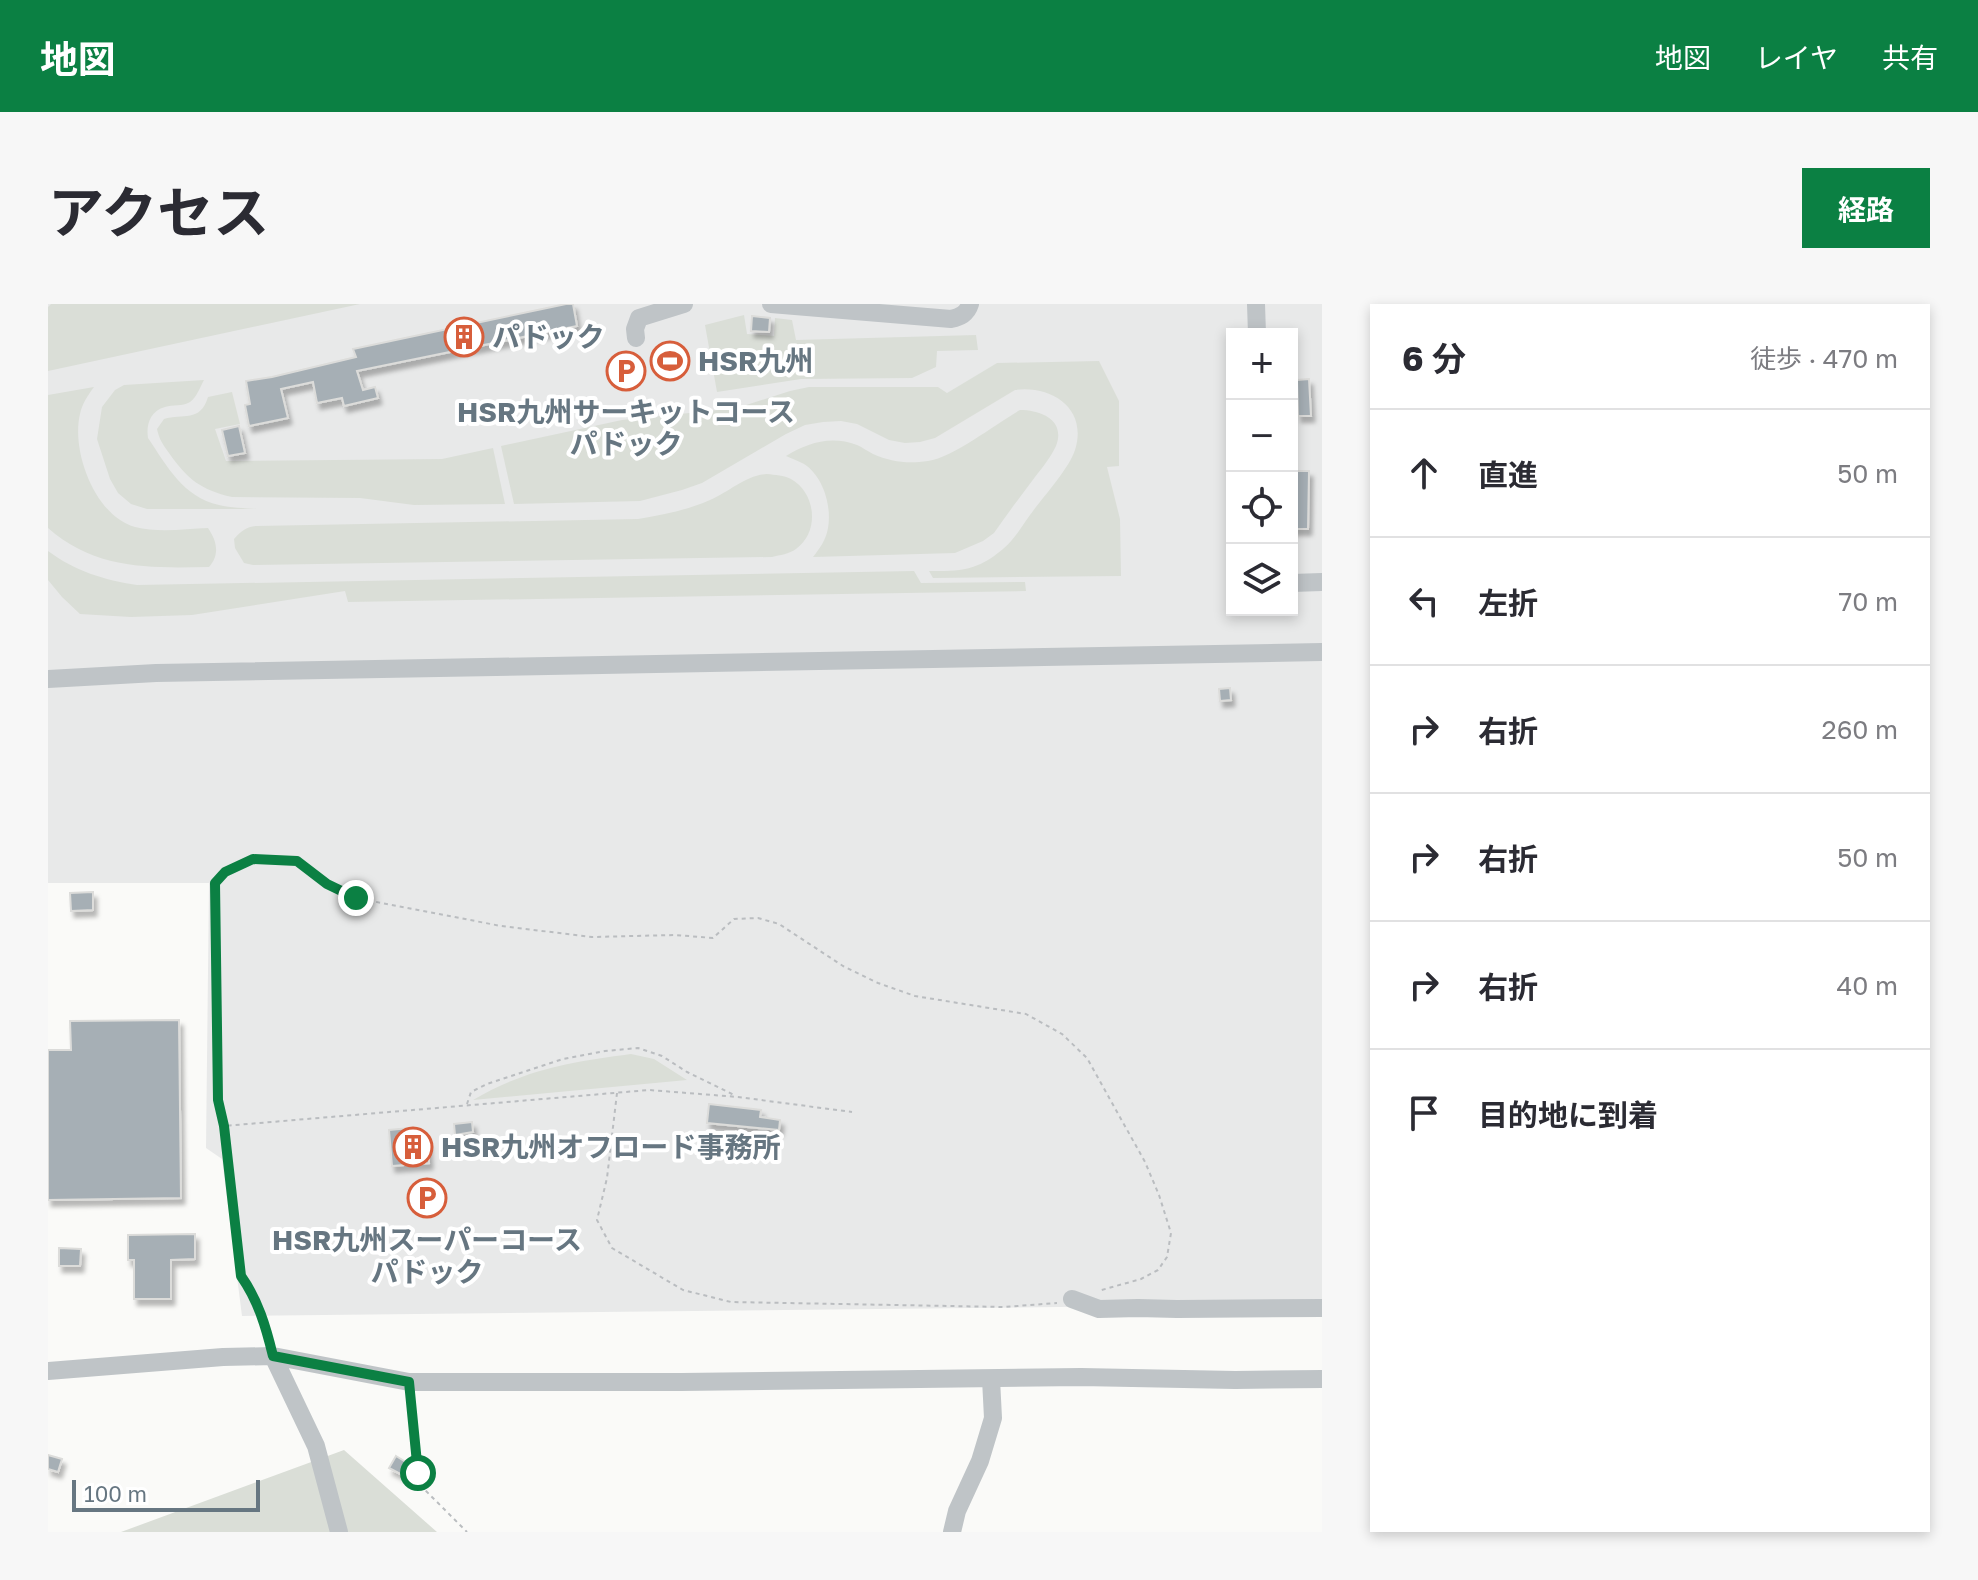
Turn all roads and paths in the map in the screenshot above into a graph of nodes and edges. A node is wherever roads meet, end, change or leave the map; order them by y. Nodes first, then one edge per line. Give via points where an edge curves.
1 (684, 304) edge
2 (771, 304) edge
3 (970, 304) edge
4 (1256, 304) edge
5 (1257, 328) edge
6 (636, 338) dead end
7 (1322, 582) edge
8 (1298, 583) edge
9 (1322, 652) edge
10 (48, 679) edge
11 (617, 1093) junction
12 (738, 1097) junction
13 (467, 1105) junction
14 (852, 1112) dead end
15 (224, 1126) junction
16 (1100, 1291) dead end
17 (1072, 1299) joint
18 (1322, 1308) edge
19 (273, 1356) junction
20 (48, 1371) edge
21 (991, 1379) junction
22 (1322, 1379) edge
23 (409, 1382) junction
24 (339, 1532) edge
25 (467, 1532) edge
26 (952, 1532) edge

1 - 6 street via 639,318
2 - 3 street via 951,319 962,316
4 - 5 street
7 - 8 street
9 - 10 street
11 - 12 path via 649,1090
11 - 13 path
11 - 17 path via 597,1220 612,1248 683,1290 731,1302 1004,1307
12 - 13 path via 638,1048 563,1059 502,1079 471,1092
12 - 14 path
13 - 15 path
15 - 16 path via 218,1100 215,883 253,859 297,861 356,898 592,937 713,938 734,919 758,918 779,924 878,983 915,996 1026,1014 1062,1034 1087,1058 1145,1162 1171,1233 1167,1257 1158,1270
15 - 19 path via 241,1276 252,1292
17 - 18 street via 1099,1309
19 - 20 street
19 - 23 street
19 - 24 street via 316,1446
21 - 22 street
21 - 23 street
21 - 26 street via 993,1418
23 - 25 path via 424,1489

